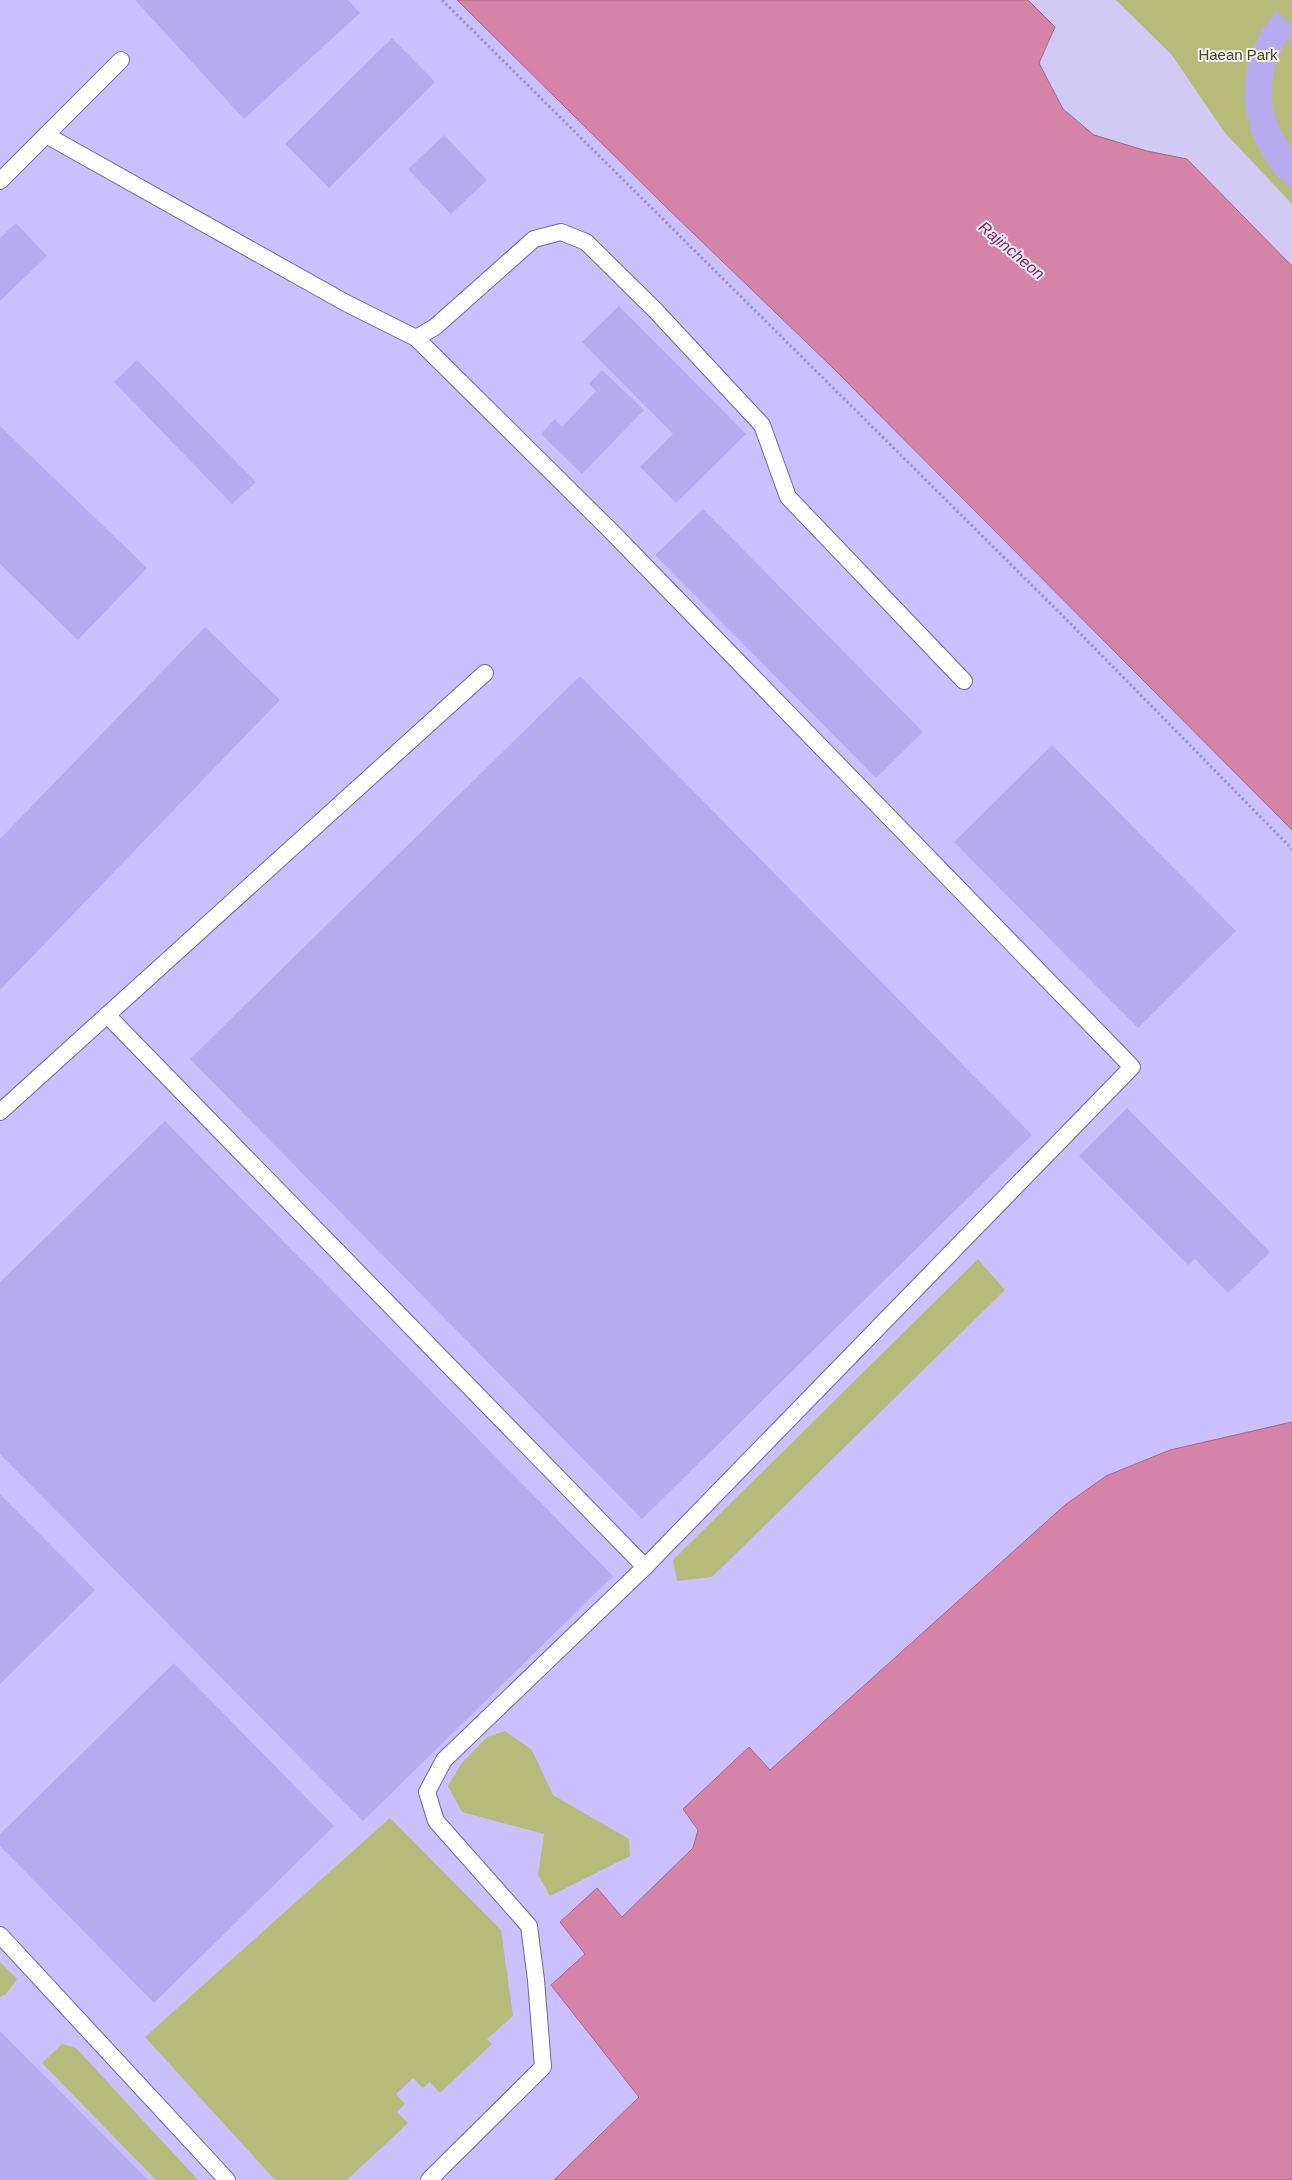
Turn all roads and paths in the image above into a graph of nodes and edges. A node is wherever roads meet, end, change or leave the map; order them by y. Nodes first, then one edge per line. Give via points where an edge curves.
1 (442, 0) edge
2 (121, 60) dead end
3 (46, 135) junction
4 (0, 181) edge
5 (416, 338) junction
6 (485, 673) dead end
7 (964, 681) dead end
8 (1292, 849) edge
9 (107, 1015) junction
10 (0, 1112) edge
11 (645, 1567) junction
12 (0, 1935) edge
13 (227, 2180) edge
14 (428, 2180) edge

1 - 8 path via 1067,620
2 - 3 lane
3 - 4 lane
3 - 5 lane via 346,303
5 - 7 lane via 435,328 534,239 561,232 586,242 655,310 762,425 788,497
5 - 11 lane via 612,532 1132,1067
6 - 9 lane
9 - 10 lane
9 - 11 lane
11 - 14 lane via 444,1760 427,1792 436,1821 529,1926 543,2067
12 - 13 lane

